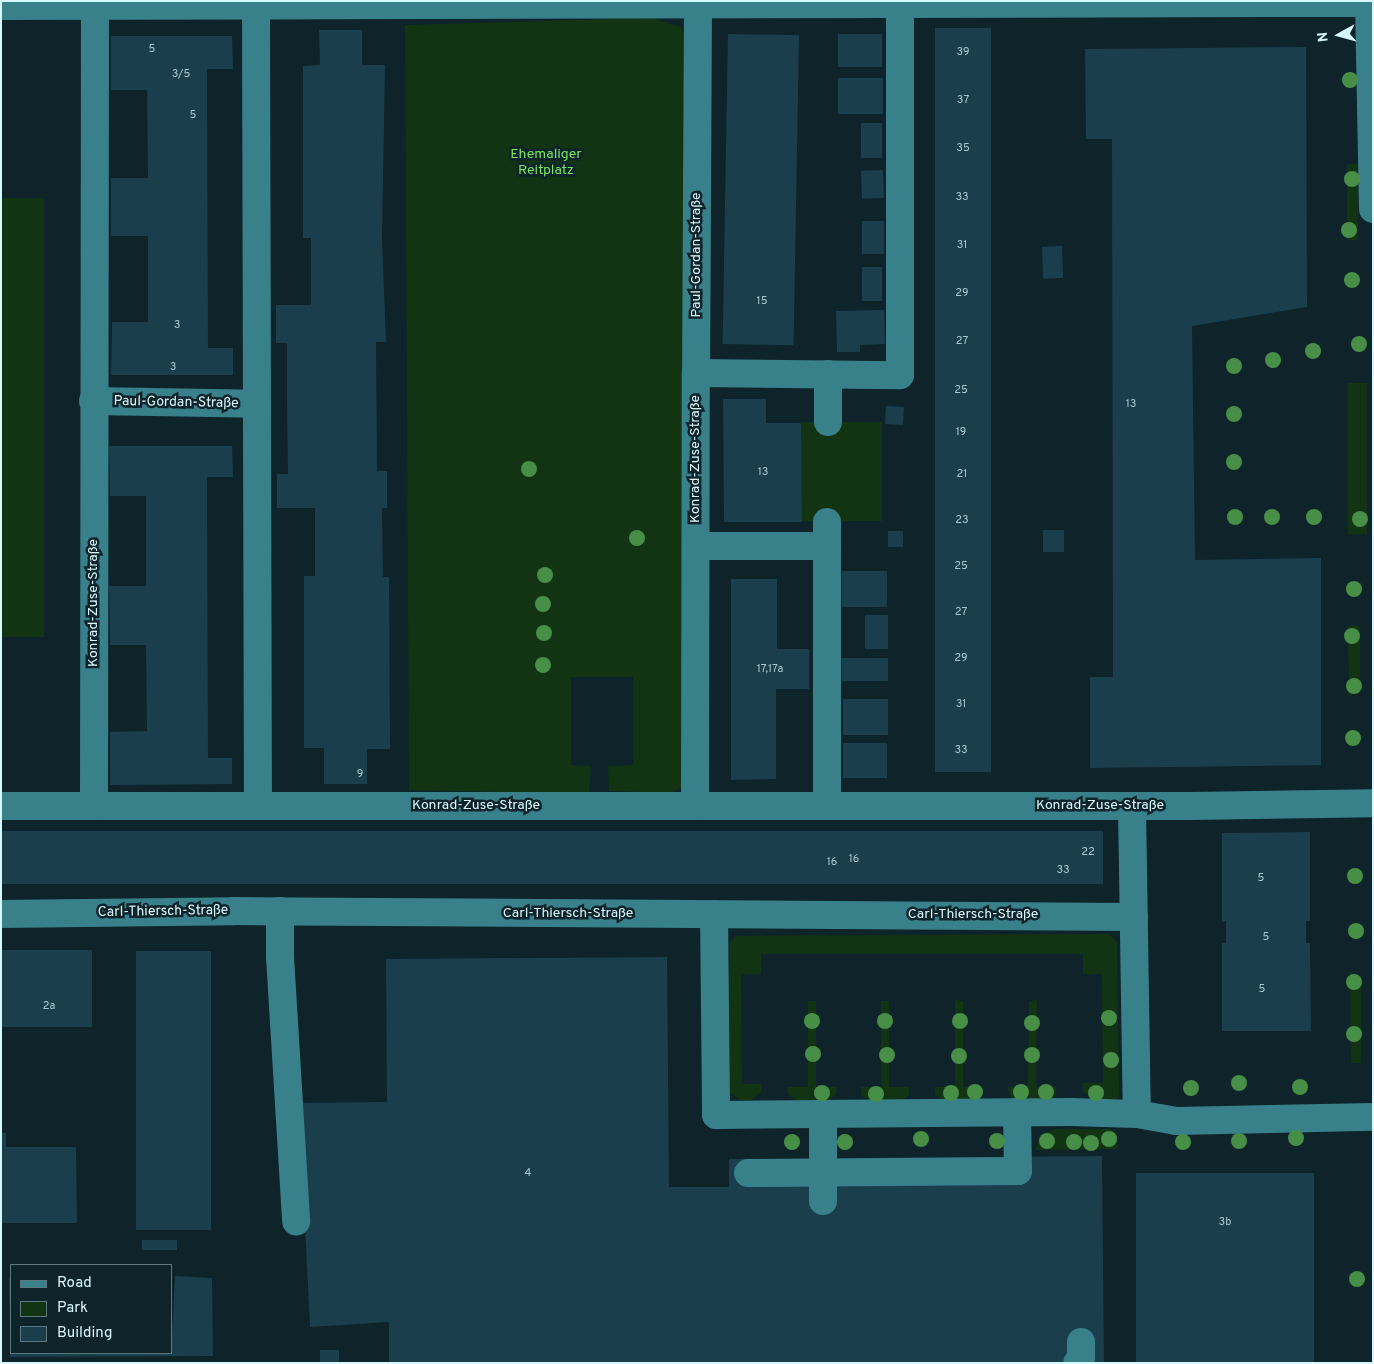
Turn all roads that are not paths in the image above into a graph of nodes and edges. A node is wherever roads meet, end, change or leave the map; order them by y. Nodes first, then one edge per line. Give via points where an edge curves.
1 (1370, 2) edge
2 (900, 3) edge
3 (51, 4) edge
4 (698, 4) junction
5 (1, 6) edge
6 (95, 6) junction
7 (256, 6) junction
8 (1373, 209) edge
9 (696, 373) junction
10 (828, 374) junction
11 (93, 401) junction
12 (257, 404) junction
13 (828, 422) dead end
14 (696, 546) junction
15 (1373, 803) edge
16 (1, 806) edge
17 (94, 806) junction
18 (258, 806) junction
19 (695, 806) junction
20 (827, 806) junction
21 (1132, 806) junction
22 (280, 911) junction
23 (1, 914) edge
24 (714, 914) junction
25 (1134, 917) junction
26 (1018, 1112) junction
27 (823, 1114) junction
28 (1137, 1114) junction
29 (1373, 1117) edge
30 (748, 1173) dead end
31 (823, 1201) dead end
32 (296, 1222) dead end

1 - 2 street
1 - 8 street
2 - 4 street
2 - 10 street via 900,375
3 - 5 street
3 - 6 street
4 - 7 street
4 - 9 street, Paul-Gordan-Straße
6 - 7 street
6 - 11 street, Paul-Gordan-Straße
7 - 12 street, Paul-Gordan-Straße
9 - 10 street
9 - 14 street, Konrad-Zuse-Straße
10 - 13 street
11 - 12 street, Paul-Gordan-Straße
11 - 17 street, Konrad-Zuse-Straße
12 - 18 street
14 - 19 street, Konrad-Zuse-Straße
14 - 20 street via 827,534
15 - 21 street, Konrad-Zuse-Straße
16 - 17 street, Konrad-Zuse-Straße
17 - 18 street, Konrad-Zuse-Straße
18 - 19 street, Konrad-Zuse-Straße
19 - 20 street, Konrad-Zuse-Straße
20 - 21 street, Konrad-Zuse-Straße
21 - 25 street
22 - 23 street, Carl-Thiersch-Straße
22 - 24 street, Carl-Thiersch-Straße
22 - 32 street
24 - 25 street, Carl-Thiersch-Straße
24 - 27 street via 716,1115
25 - 28 street
26 - 27 street
26 - 28 street
26 - 30 street via 1018,1171
27 - 31 street
28 - 29 street via 1176,1121

